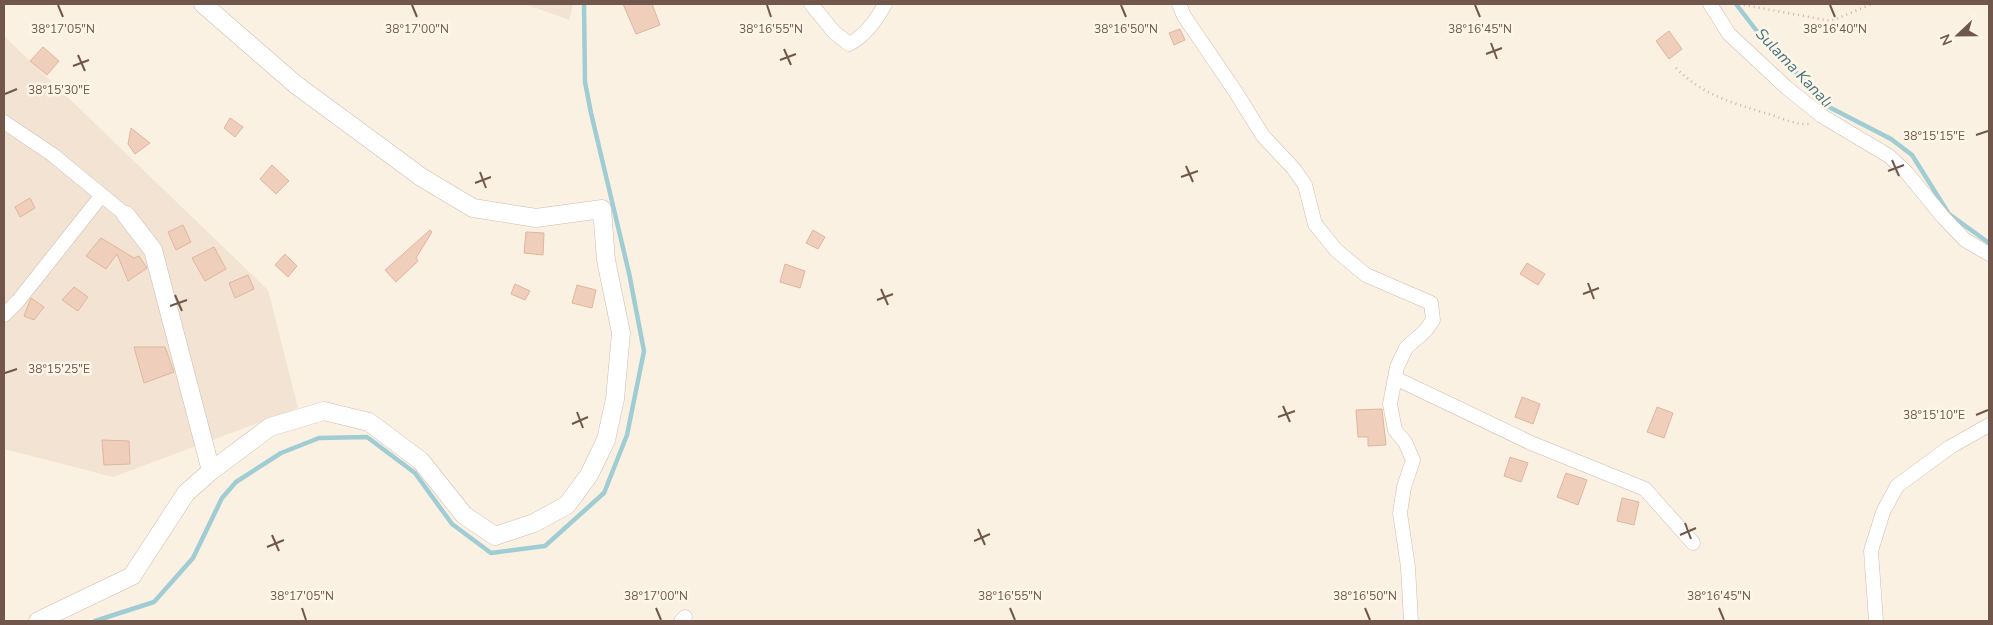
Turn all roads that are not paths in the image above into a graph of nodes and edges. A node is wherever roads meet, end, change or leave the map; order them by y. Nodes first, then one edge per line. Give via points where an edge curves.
1 (203, 4) edge
2 (811, 4) edge
3 (885, 4) edge
4 (1179, 4) edge
5 (1710, 4) edge
6 (4, 122) edge
7 (102, 195) junction
8 (126, 215) joint
9 (1989, 254) edge
10 (4, 315) edge
11 (1395, 378) junction
12 (1989, 424) edge
13 (211, 471) junction
14 (1693, 543) dead end
15 (38, 621) edge
16 (1411, 621) edge
17 (1876, 621) edge

1 - 13 street via 295,84 421,177 473,208 536,218 602,209 606,260 621,333 615,399 606,440 589,475 567,505 534,523 495,536 464,515 421,461 369,422 324,411 270,427
2 - 3 street via 834,32 849,44 878,17
4 - 11 street via 1263,136 1294,168 1305,185 1316,224 1336,250 1366,275 1431,304 1434,320 1406,348
5 - 9 street via 1729,34 1787,88 1822,116 1889,156 1965,240
6 - 7 street via 53,155
7 - 8 street
7 - 10 street
8 - 13 street via 153,250
11 - 14 street via 1531,443 1645,489
11 - 16 street via 1390,404 1395,430 1413,460 1400,513
12 - 17 street via 1950,447 1897,486 1883,512 1871,552
13 - 15 street via 186,493 132,576

